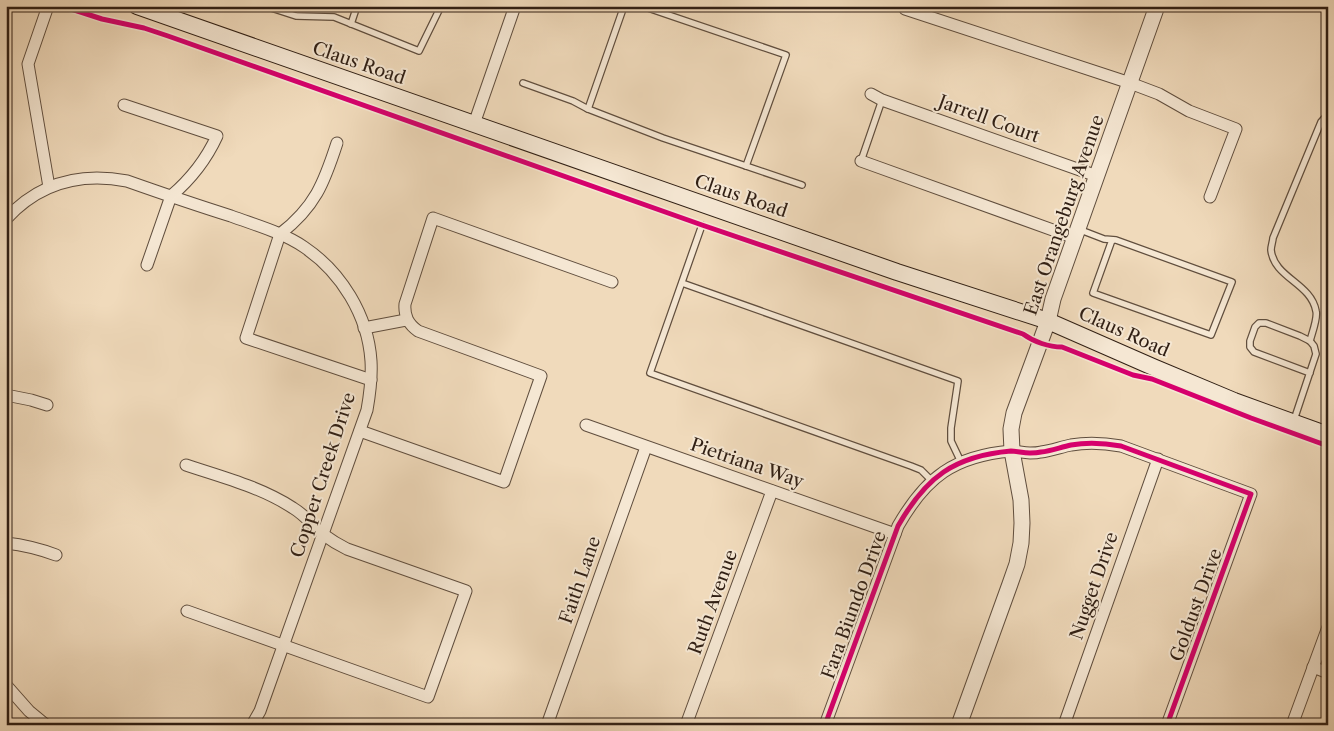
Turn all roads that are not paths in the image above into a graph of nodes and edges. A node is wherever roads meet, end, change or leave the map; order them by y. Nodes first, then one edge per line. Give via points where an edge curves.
1 (48, 6) edge
2 (265, 6) edge
3 (357, 6) edge
4 (441, 6) edge
5 (515, 6) edge
6 (624, 6) edge
7 (642, 6) edge
8 (1157, 6) edge
9 (143, 8) edge
10 (905, 9) dead end
11 (350, 24) junction
12 (523, 83) dead end
13 (1130, 83) junction
14 (870, 94) dead end
15 (882, 100) junction
16 (124, 105) dead end
17 (588, 109) junction
18 (1328, 114) edge
19 (474, 124) junction
20 (337, 143) dead end
21 (861, 161) joint
22 (746, 166) junction
23 (1097, 176) junction
24 (802, 185) dead end
25 (49, 188) junction
26 (171, 196) junction
27 (1210, 197) dead end
28 (6, 219) edge
29 (702, 225) dead end
30 (280, 234) junction
31 (1076, 234) junction
32 (1112, 240) junction
33 (147, 265) dead end
34 (612, 282) dead end
35 (682, 283) junction
36 (406, 320) junction
37 (1048, 321) junction
38 (364, 328) junction
39 (1310, 341) junction
40 (1310, 372) junction
41 (371, 380) junction
42 (6, 395) edge
43 (48, 405) dead end
44 (1294, 422) junction
45 (586, 425) dead end
46 (360, 431) junction
47 (1328, 434) edge
48 (646, 447) junction
49 (1012, 451) junction
50 (1158, 459) junction
51 (961, 462) junction
52 (186, 465) dead end
53 (933, 481) junction
54 (772, 491) junction
55 (1251, 494) joint
56 (323, 534) junction
57 (896, 534) junction
58 (6, 543) edge
59 (56, 555) dead end
60 (187, 611) dead end
61 (1328, 627) edge
62 (283, 645) junction
63 (1313, 667) junction
64 (1328, 672) edge
65 (6, 685) edge
66 (46, 725) edge
67 (252, 725) edge
68 (547, 725) edge
69 (686, 725) edge
70 (825, 725) edge
71 (958, 725) edge
72 (1064, 725) edge
73 (1167, 725) edge
74 (1292, 725) edge

1 - 25 street via 28,64
2 - 11 lane via 296,16 334,17
3 - 11 lane
4 - 11 lane via 419,51
5 - 19 street
6 - 17 lane
7 - 22 lane via 786,55
8 - 13 street, East Orangeburg Avenue
9 - 19 main road, Claus Road
10 - 13 street
12 - 17 lane
13 - 23 street, East Orangeburg Avenue
13 - 27 street via 1236,129
14 - 15 street, Jarrell Court
15 - 21 lane
15 - 23 street, Jarrell Court
16 - 26 street via 217,136 193,175
17 - 22 lane
18 - 39 lane via 1321,122 1271,249 1276,264 1312,299 1317,312
19 - 37 main road, Claus Road
20 - 30 street via 318,192 292,225
21 - 31 street
22 - 24 lane
23 - 31 street, East Orangeburg Avenue
25 - 26 street, Copper Creek Drive via 72,180 112,178
25 - 28 street, Copper Creek Drive via 21,205
26 - 30 street, Copper Creek Drive
26 - 33 street
29 - 35 lane
30 - 38 street, Copper Creek Drive via 304,247 337,277 357,308
30 - 41 street via 246,338
31 - 32 lane
31 - 37 street, East Orangeburg Avenue
32 - 32 lane via 1232,282 1211,335 1093,293
34 - 36 street via 433,218 405,304
35 - 51 lane via 958,380 951,441
35 - 53 lane via 650,373 912,466
36 - 38 street
36 - 46 street via 418,332 541,376 504,482
37 - 44 main road, Claus Road via 1234,401
37 - 49 street, East Orangeburg Avenue via 1014,413
38 - 41 street, Copper Creek Drive via 371,360
39 - 40 lane via 1316,354
39 - 40 lane via 1266,323 1255,327 1250,341 1254,352
40 - 44 lane
41 - 46 street, Copper Creek Drive
42 - 43 street
44 - 47 main road, Claus Road
45 - 48 street, Pietriana Way
46 - 56 street, Copper Creek Drive
48 - 54 street, Pietriana Way
48 - 68 street, Faith Lane
49 - 50 street, Fara Biundo Drive via 1047,452 1087,443 1121,446
49 - 51 street, Fara Biundo Drive
49 - 71 street, East Orangeburg Avenue via 1021,500 1021,543 1010,584
50 - 55 street, Fara Biundo Drive
50 - 72 street, Nugget Drive
51 - 53 street, Fara Biundo Drive
52 - 56 street via 265,492 294,508
53 - 57 street, Fara Biundo Drive via 907,510
54 - 57 street, Pietriana Way
54 - 69 street, Ruth Avenue
55 - 73 street, Goldust Drive
56 - 62 street, Copper Creek Drive
56 - 62 street via 347,549 466,591 428,697
57 - 70 street, Fara Biundo Drive
58 - 59 street
60 - 62 street
61 - 63 street
62 - 67 street, Copper Creek Drive
63 - 64 street
63 - 74 street
65 - 66 street

